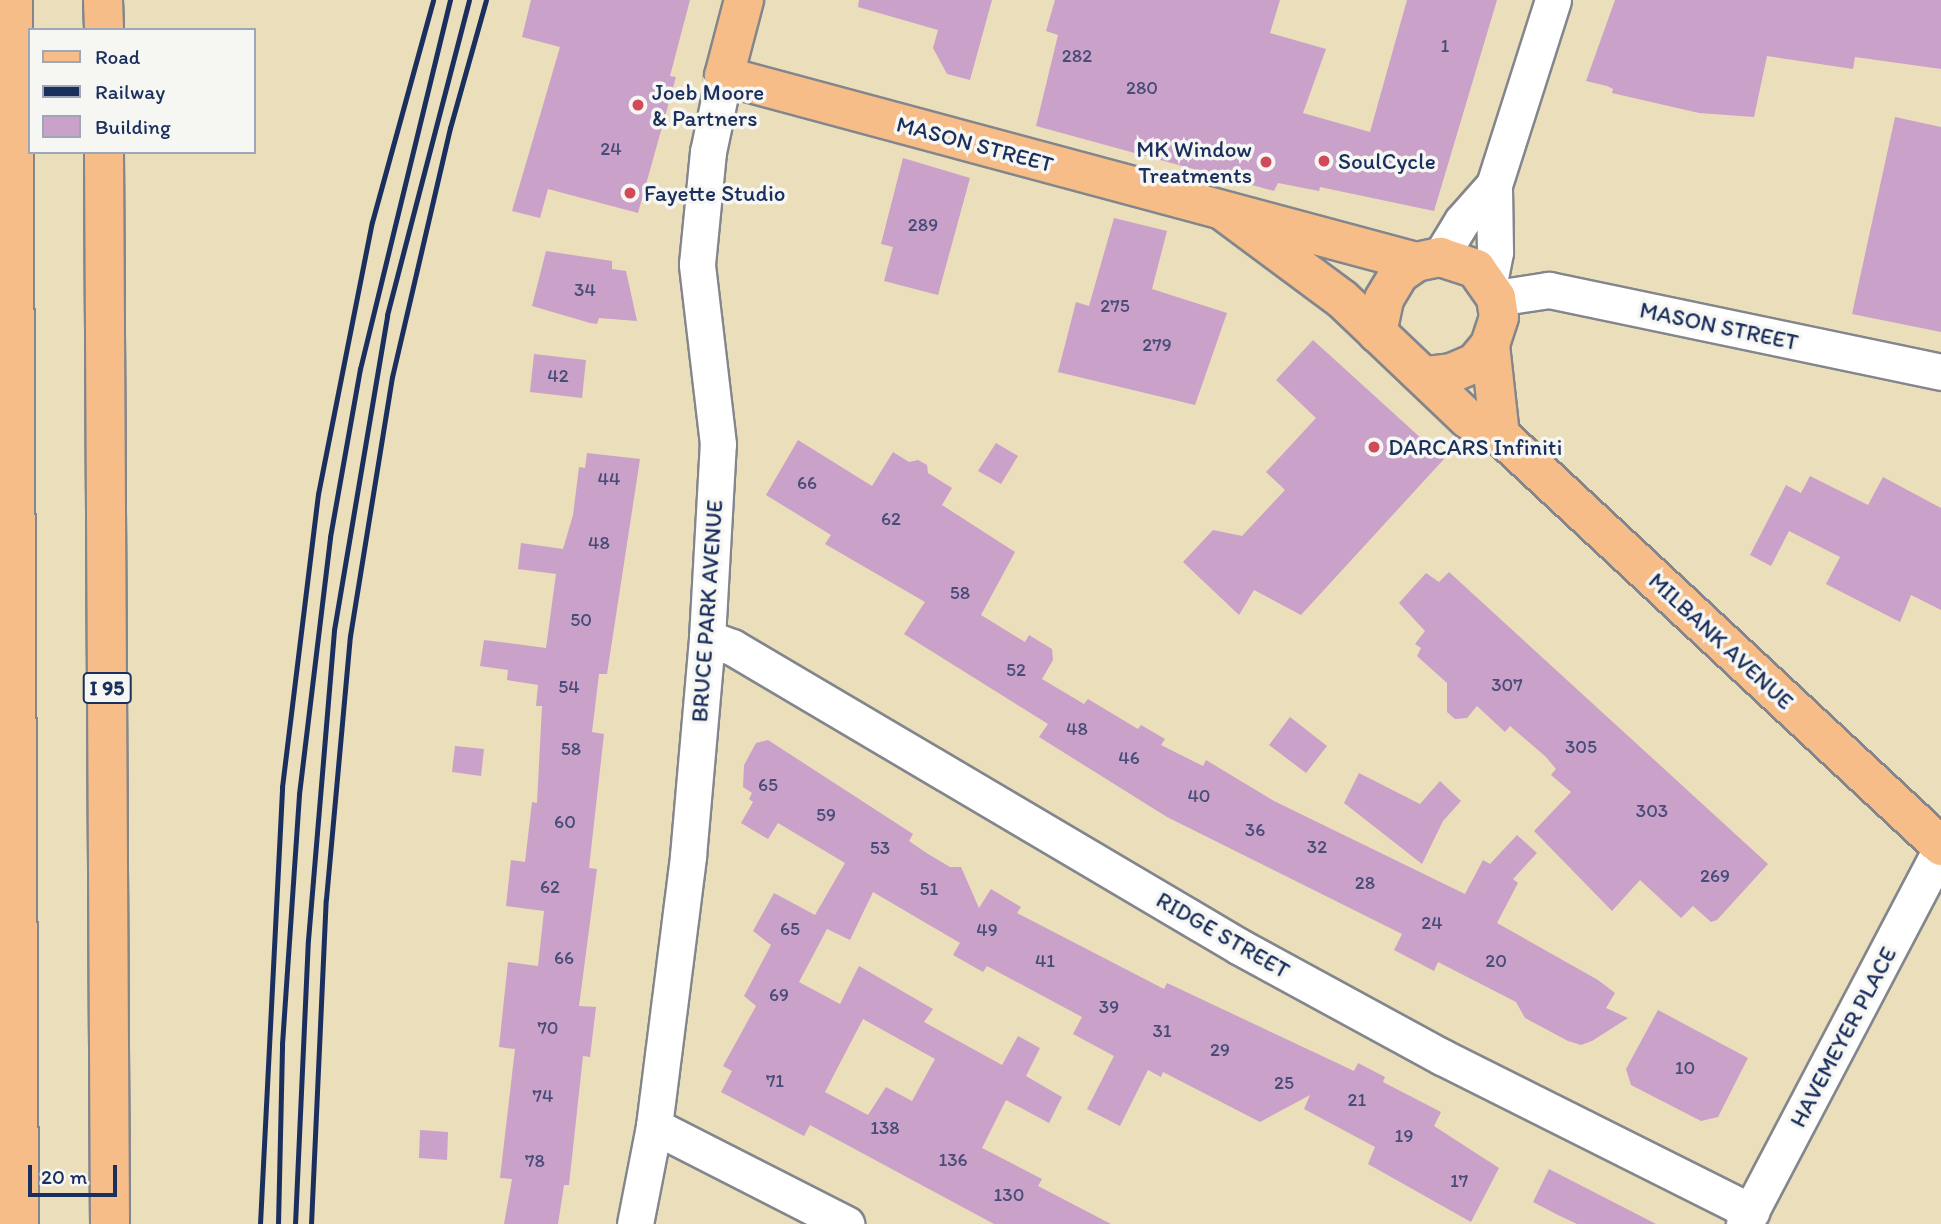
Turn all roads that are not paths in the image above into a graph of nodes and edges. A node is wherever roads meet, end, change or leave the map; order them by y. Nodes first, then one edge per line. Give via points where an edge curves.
1 (13, 0) edge
2 (103, 0) edge
3 (744, 0) edge
4 (1553, 0) edge
5 (104, 28) edge
6 (724, 76) junction
7 (104, 154) edge
8 (1494, 185) junction
9 (0, 203) edge
10 (1226, 213) junction
11 (1428, 259) junction
12 (1493, 291) junction
13 (1377, 333) junction
14 (1490, 345) junction
15 (1941, 372) edge
16 (1424, 376) junction
17 (15, 415) junction
18 (1500, 435) junction
19 (707, 638) junction
20 (1941, 848) edge
21 (654, 1126) junction
22 (1748, 1218) edge
23 (19, 1224) edge
24 (110, 1224) edge
25 (635, 1224) edge
26 (846, 1224) edge

1 - 17 main road
2 - 5 main road
3 - 6 main road, BRUCE PARK AVENUE
4 - 8 street
6 - 10 main road, MASON STREET
6 - 19 street, BRUCE PARK AVENUE via 708,152 697,264 718,444
7 - 24 main road, I 95
8 - 11 street
8 - 12 street
9 - 17 main road
10 - 11 main road, MASON STREET
10 - 13 main road, MASON STREET via 1311,274
11 - 12 main road, MASON STREET via 1464,262
11 - 13 main road via 1399,274 1384,299
12 - 14 main road via 1499,317
12 - 15 street, MASON STREET via 1549,290
13 - 16 main road, MASON STREET
14 - 16 main road via 1475,363 1451,373
14 - 18 main road
16 - 18 main road, MILBANK AVENUE via 1468,419
17 - 23 main road
18 - 20 main road, MILBANK AVENUE
19 - 21 street, BRUCE PARK AVENUE via 688,856
19 - 22 street, RIDGE STREET via 733,647 1252,953
20 - 22 street, HAVEMEYER PLACE
21 - 25 street, BRUCE PARK AVENUE
21 - 26 street

